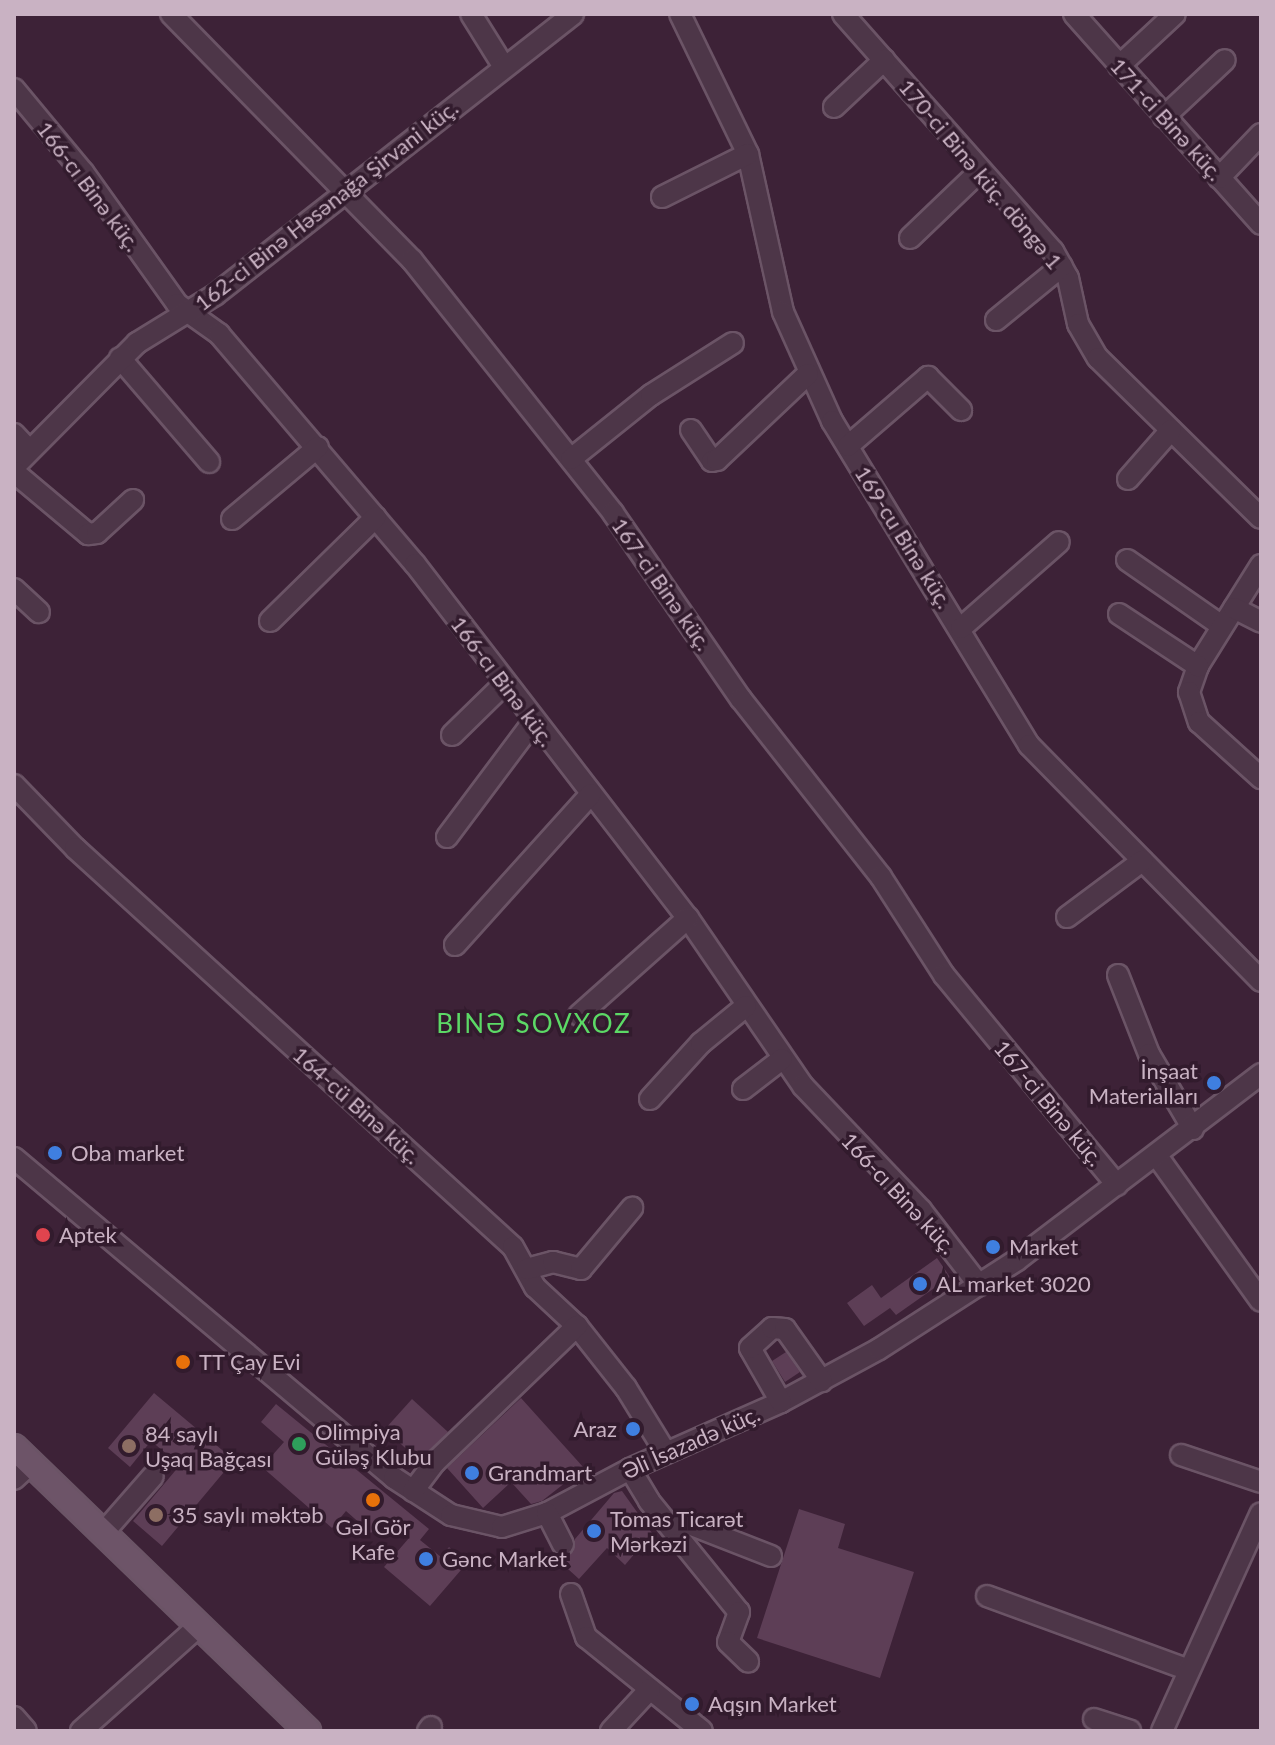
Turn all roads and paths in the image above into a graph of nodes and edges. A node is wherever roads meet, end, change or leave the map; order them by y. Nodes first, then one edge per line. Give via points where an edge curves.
1 (171, 14) edge
2 (471, 14) edge
3 (573, 14) edge
4 (680, 14) edge
5 (843, 14) edge
6 (1074, 14) edge
7 (1175, 14) edge
8 (884, 60) junction
9 (1225, 60) dead end
10 (1119, 66) junction
11 (504, 67) junction
12 (14, 89) edge
13 (834, 107) dead end
14 (1164, 117) junction
15 (1261, 134) edge
16 (748, 154) junction
17 (981, 170) junction
18 (1219, 178) junction
19 (348, 190) junction
20 (662, 197) dead end
21 (1260, 220) edge
22 (910, 238) dead end
23 (1062, 266) junction
24 (187, 312) junction
25 (996, 320) dead end
26 (733, 343) dead end
27 (120, 358) junction
28 (808, 374) junction
29 (961, 410) dead end
30 (691, 430) dead end
31 (1171, 430) junction
32 (21, 442) edge
33 (848, 446) junction
34 (318, 447) junction
35 (571, 459) junction
36 (209, 462) dead end
37 (14, 470) edge
38 (1128, 479) dead end
39 (133, 500) dead end
40 (376, 517) junction
41 (1261, 518) edge
42 (232, 519) dead end
43 (1059, 542) dead end
44 (1127, 560) dead end
45 (1261, 565) edge
46 (14, 589) edge
47 (1234, 608) junction
48 (39, 612) dead end
49 (1119, 614) dead end
50 (270, 621) dead end
51 (1261, 622) edge
52 (1222, 626) junction
53 (961, 628) junction
54 (1198, 666) junction
55 (503, 685) junction
56 (533, 722) junction
57 (452, 735) dead end
58 (1261, 778) edge
59 (14, 785) edge
60 (591, 794) junction
61 (447, 837) dead end
62 (1142, 861) junction
63 (1067, 917) dead end
64 (688, 918) junction
65 (455, 945) dead end
66 (1118, 975) dead end
67 (1261, 981) edge
68 (746, 1006) junction
69 (579, 1015) dead end
70 (782, 1059) junction
71 (1261, 1074) edge
72 (743, 1089) dead end
73 (650, 1099) dead end
74 (1193, 1129) junction
75 (1157, 1156) junction
76 (14, 1158) edge
77 (1117, 1185) junction
78 (632, 1208) dead end
79 (527, 1269) junction
80 (979, 1285) junction
81 (1261, 1301) edge
82 (577, 1326) junction
83 (822, 1381) junction
84 (781, 1402) junction
85 (666, 1453) junction
86 (1181, 1455) dead end
87 (20, 1463) edge
88 (630, 1469) junction
89 (153, 1476) dead end
90 (1261, 1482) edge
91 (413, 1491) junction
92 (547, 1513) junction
93 (1261, 1513) edge
94 (673, 1525) junction
95 (104, 1532) junction
96 (563, 1544) dead end
97 (771, 1556) dead end
98 (571, 1594) dead end
99 (987, 1596) dead end
100 (200, 1625) junction
101 (748, 1661) dead end
102 (1189, 1670) junction
103 (650, 1689) junction
104 (14, 1717) edge
105 (1094, 1719) dead end
106 (26, 1731) edge
107 (81, 1731) edge
108 (308, 1731) edge
109 (611, 1731) edge
110 (702, 1731) edge
111 (1130, 1731) edge
112 (1162, 1731) edge

1 - 19 street, 167-ci Binə küç.
2 - 11 street
3 - 11 street, 162-ci Binə Həsənağa Şirvani küç.
4 - 16 street, 169-cu Binə küç.
5 - 8 street, 170-ci Binə küç. döngə 1
6 - 10 street, 171-ci Binə küç.
7 - 10 street
8 - 13 street
8 - 17 street, 170-ci Binə küç. döngə 1
9 - 14 street
10 - 14 street, 171-ci Binə küç.
11 - 19 street, 162-ci Binə Həsənağa Şirvani küç.
12 - 24 street, 166-cı Binə küç.
14 - 18 street, 171-ci Binə küç.
15 - 18 street
16 - 20 street
16 - 28 street, 169-cu Binə küç. via 783,312
17 - 22 street
17 - 23 street, 170-ci Binə küç. döngə 1
18 - 21 street, 171-ci Binə küç.
19 - 24 street, 162-ci Binə Həsənağa Şirvani küç.
19 - 35 street, 167-ci Binə küç. via 412,260
23 - 25 street
23 - 31 street, 170-ci Binə küç. döngə 1 via 1078,324 1092,349
24 - 27 street, 162-ci Binə Həsənağa Şirvani küç.
24 - 34 street, 166-cı Binə küç. via 219,334
26 - 35 street via 651,395
27 - 32 street, 162-ci Binə Həsənağa Şirvani küç.
27 - 36 street
28 - 30 street via 717,460 712,461
28 - 33 street, 169-cu Binə küç.
29 - 33 street via 928,377
31 - 38 street
31 - 41 street, 170-ci Binə küç. döngə 1
32 - 37 street, 162-ci Binə Həsənağa Şirvani küç.
33 - 53 street, 169-cu Binə küç.
34 - 40 street, 166-cı Binə küç.
34 - 42 street
35 - 77 street, 167-ci Binə küç. via 772,741 881,877 931,958
37 - 39 street via 88,534 97,533
40 - 50 street
40 - 55 street, 166-cı Binə küç.
43 - 53 street
44 - 52 street
45 - 47 street
46 - 48 street
47 - 51 street
47 - 52 street
49 - 54 street
52 - 54 street
53 - 62 street, 169-cu Binə küç. via 1029,745
54 - 58 street via 1189,692 1196,717
55 - 56 street, 166-cı Binə küç.
55 - 57 street
56 - 60 street, 166-cı Binə küç.
56 - 61 street
59 - 79 street, 164-cü Binə küç. via 75,848 513,1247
60 - 64 street, 166-cı Binə küç.
60 - 65 street
62 - 63 street
62 - 67 street, 169-cu Binə küç.
64 - 68 street, 166-cı Binə küç.
64 - 69 street
66 - 74 street via 1149,1054
68 - 70 street, 166-cı Binə küç.
68 - 73 street via 701,1043
70 - 72 street
70 - 80 street, 166-cı Binə küç. via 832,1120 921,1210
71 - 74 street, Əli İsazadə küç.
74 - 75 street, Əli İsazadə küç.
75 - 77 street, Əli İsazadə küç.
75 - 81 street
76 - 91 street, Əli İsazadə küç.
77 - 80 street, Əli İsazadə küç.
78 - 79 street via 581,1269 553,1262
79 - 82 street, 164-cü Binə küç. via 535,1287
80 - 83 street, Əli İsazadə küç.
82 - 85 street, 164-cü Binə küç. via 626,1388
82 - 91 street via 435,1462
83 - 84 street, Əli İsazadə küç.
83 - 84 street via 785,1329 772,1328 750,1348
84 - 85 street, Əli İsazadə küç.
85 - 88 street, Əli İsazadə küç.
86 - 90 street
87 - 95 main road
88 - 92 street, Əli İsazadə küç.
88 - 94 street
89 - 95 street
91 - 92 street, Əli İsazadə küç. via 451,1515 485,1526 520,1523
92 - 96 street
93 - 102 street
94 - 97 street via 689,1524
94 - 101 street via 739,1612 728,1642
95 - 100 main road
98 - 103 street via 586,1637
99 - 102 street
100 - 107 street
100 - 108 main road
102 - 112 street
103 - 109 street
103 - 110 street
104 - 106 street
105 - 111 street

